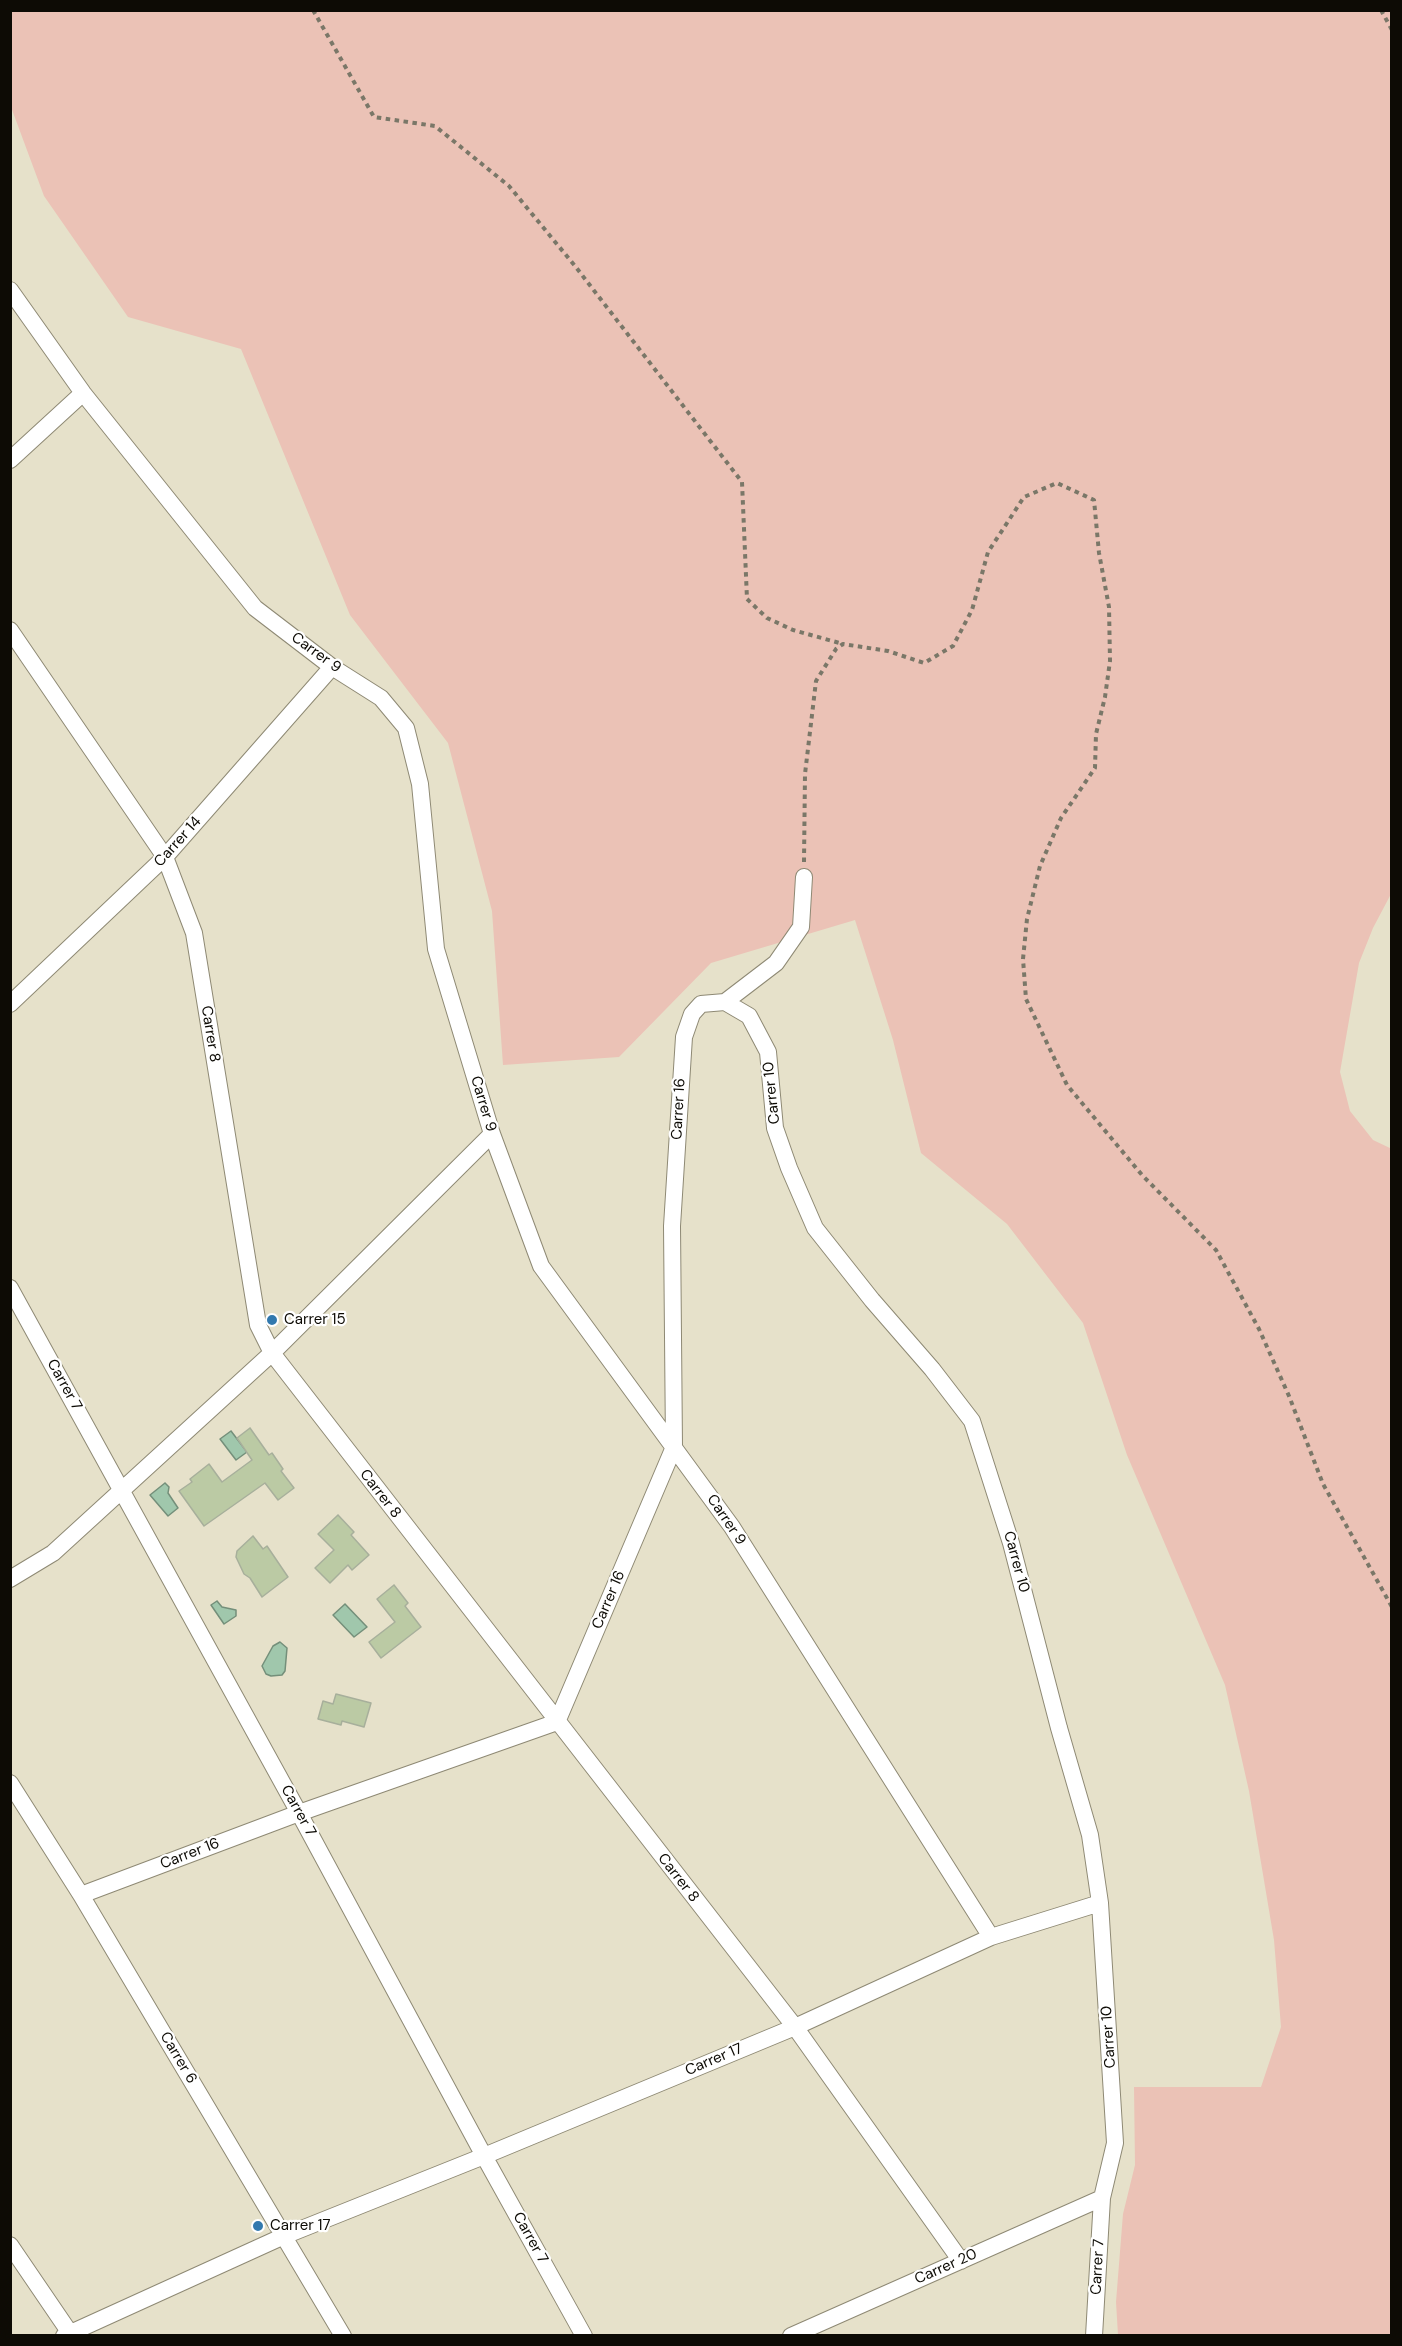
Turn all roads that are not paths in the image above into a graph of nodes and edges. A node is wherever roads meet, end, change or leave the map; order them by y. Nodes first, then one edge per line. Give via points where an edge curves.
1 (10, 290) edge
2 (83, 393) junction
3 (10, 460) edge
4 (10, 630) edge
5 (332, 667) junction
6 (165, 857) junction
7 (804, 878) road end
8 (726, 1002) junction
9 (10, 1004) edge
10 (492, 1134) junction
11 (10, 1288) edge
12 (272, 1353) junction
13 (674, 1447) junction
14 (121, 1490) junction
15 (10, 1579) edge
16 (557, 1722) junction
17 (10, 1783) edge
18 (299, 1813) junction
19 (81, 1895) junction
20 (1100, 1903) junction
21 (991, 1937) junction
22 (795, 2027) junction
23 (484, 2156) junction
24 (1102, 2198) junction
25 (284, 2236) junction
26 (10, 2245) edge
27 (961, 2260) junction
28 (69, 2335) edge
29 (343, 2336) edge
30 (584, 2336) edge
31 (791, 2336) edge
32 (1094, 2336) edge

1 - 2 street, Carrer 9
2 - 3 street
2 - 5 street, Carrer 9 via 255,608
4 - 6 street, Carrer 8
5 - 6 street, Carrer 14
5 - 10 street, Carrer 9 via 381,698 406,728 420,784 436,949
6 - 9 street, Carrer 14
6 - 12 street, Carrer 8 via 194,933 258,1325
7 - 8 street via 801,927 776,963
8 - 13 street, Carrer 16 via 701,1004 692,1014 684,1037 672,1226
8 - 20 street, Carrer 10 via 749,1016 768,1052 775,1128 816,1228 972,1421 1011,1543 1090,1835
10 - 12 street
10 - 13 street, Carrer 9 via 541,1266
11 - 14 street, Carrer 7
12 - 14 street
12 - 16 street, Carrer 8
13 - 16 street, Carrer 16
13 - 21 street, Carrer 9 via 732,1527
14 - 15 street via 52,1553
14 - 18 street, Carrer 7
16 - 18 street, Carrer 16
16 - 22 street, Carrer 8
17 - 19 street, Carrer 6
18 - 19 street, Carrer 16
18 - 23 street, Carrer 7
19 - 25 street, Carrer 6
20 - 21 street, Carrer 17
20 - 24 street, Carrer 10 via 1115,2143
21 - 22 street, Carrer 17
22 - 23 street, Carrer 17
22 - 27 street, Carrer 8
23 - 25 street, Carrer 17
23 - 30 street, Carrer 7
24 - 27 street, Carrer 20
24 - 32 street, Carrer 7
25 - 28 street, Carrer 17
25 - 29 street, Carrer 6
26 - 28 street
27 - 31 street, Carrer 20

